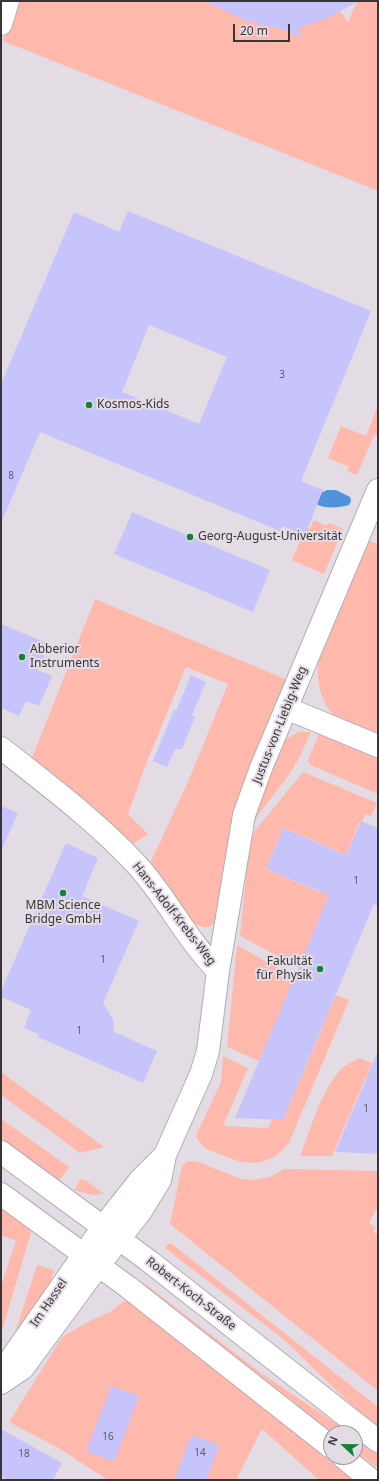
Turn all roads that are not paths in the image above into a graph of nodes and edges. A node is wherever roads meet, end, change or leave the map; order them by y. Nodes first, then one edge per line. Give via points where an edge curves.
1 (8, 1) edge
2 (1, 24) edge
3 (378, 490) edge
4 (286, 708) junction
5 (378, 746) edge
6 (1, 748) edge
7 (218, 971) junction
8 (1, 1152) edge
9 (1, 1194) edge
10 (111, 1233) junction
11 (91, 1259) junction
12 (1, 1383) edge
13 (323, 1441) edge
14 (378, 1441) edge
15 (353, 1465) edge
16 (371, 1480) edge

1 - 2 street
3 - 4 street, Justus-von-Liebig-Weg
4 - 5 street
4 - 7 street, Justus-von-Liebig-Weg via 244,815
6 - 7 street, Hans-Adolf-Krebs-Weg via 102,830 138,866 202,955
7 - 10 street, Hans-Adolf-Krebs-Weg via 208,1051 193,1097 165,1155 140,1180
8 - 10 street, Robert-Koch-Straße
9 - 11 street
10 - 11 street, Im Hassel
10 - 14 street, Robert-Koch-Straße
11 - 12 street, Im Hassel via 8,1363
11 - 13 street
15 - 16 street

